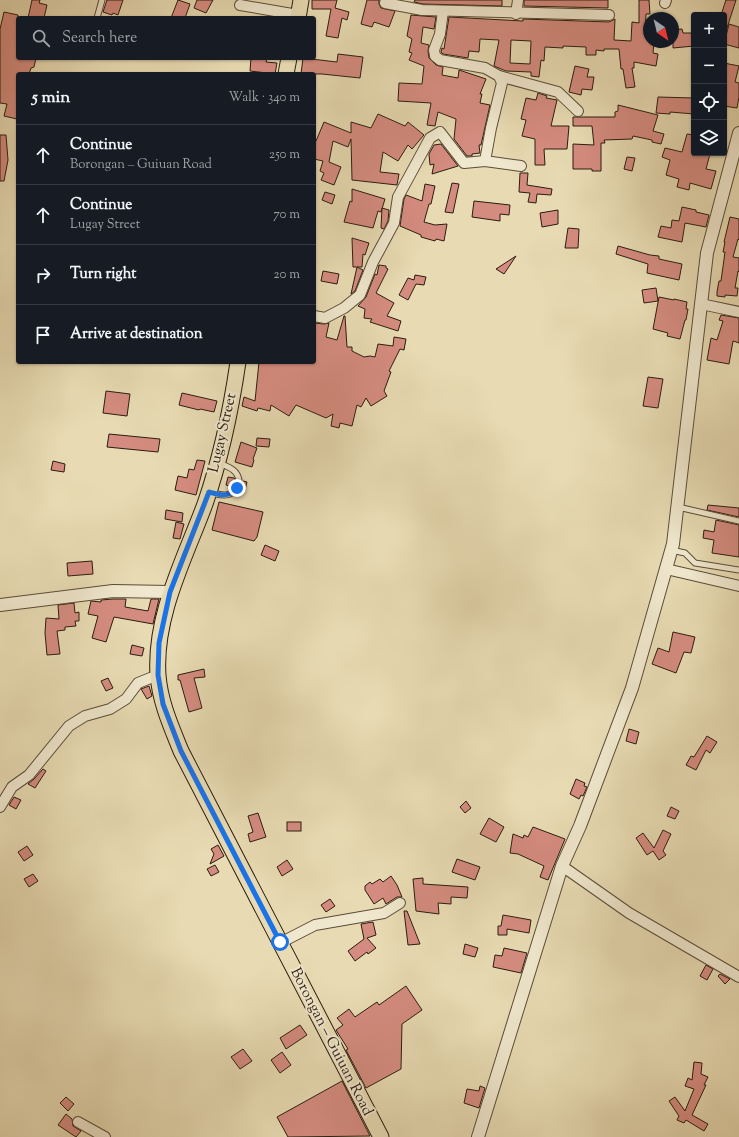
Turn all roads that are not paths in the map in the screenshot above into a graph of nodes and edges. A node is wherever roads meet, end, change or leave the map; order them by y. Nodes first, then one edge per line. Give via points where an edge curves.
1 (102, 0) edge
2 (301, 0) edge
3 (386, 0) edge
4 (518, 0) edge
5 (240, 5) dead end
6 (443, 11) junction
7 (516, 14) junction
8 (609, 15) dead end
9 (98, 16) edge
10 (298, 16) edge
11 (289, 60) edge
12 (286, 72) edge
13 (499, 76) junction
14 (578, 111) dead end
15 (739, 133) edge
16 (485, 161) junction
17 (521, 166) dead end
18 (701, 304) junction
19 (739, 312) edge
20 (316, 316) edge
21 (238, 364) edge
22 (218, 463) junction
23 (239, 480) dead end
24 (237, 488) dead end
25 (209, 492) junction
26 (677, 507) junction
27 (739, 522) edge
28 (671, 550) junction
29 (666, 569) junction
30 (739, 570) edge
31 (739, 586) edge
32 (170, 592) junction
33 (0, 605) edge
34 (158, 675) junction
35 (0, 807) edge
36 (562, 866) junction
37 (400, 903) dead end
38 (280, 942) junction
39 (739, 977) edge
40 (78, 1122) dead end
41 (105, 1137) edge
42 (380, 1137) edge
43 (478, 1137) edge

1 - 9 lane
2 - 10 main road
3 - 6 street via 385,3
4 - 7 street
5 - 10 street
6 - 7 street
6 - 13 street via 440,34 434,50 435,56 440,60 485,68
7 - 8 street
11 - 12 main road
13 - 14 street via 558,92
13 - 16 street via 502,83
15 - 18 street via 707,253
16 - 17 street
16 - 20 street via 464,162 440,132 430,138 398,197 394,223 373,262 360,295 344,308 325,318
18 - 19 street
18 - 26 street
21 - 22 main road, Lugay Street
22 - 23 lane via 234,470
22 - 25 main road, Lugay Street
24 - 25 lane via 227,495
25 - 32 main road, Lugay Street
26 - 27 lane
26 - 28 street
28 - 29 street
28 - 30 lane via 685,553 695,562
29 - 31 street
29 - 36 street via 632,688 580,826
32 - 33 street via 113,591
32 - 34 main road, Borongan – Guiuan Road via 159,643
34 - 35 street via 138,683 126,699 110,709 85,716 69,726 29,775 12,787
34 - 38 main road, Borongan – Guiuan Road via 163,704 181,751
36 - 39 street via 629,913
36 - 43 street
37 - 38 street via 384,913 315,925
38 - 42 main road, Borongan – Guiuan Road
40 - 41 street

